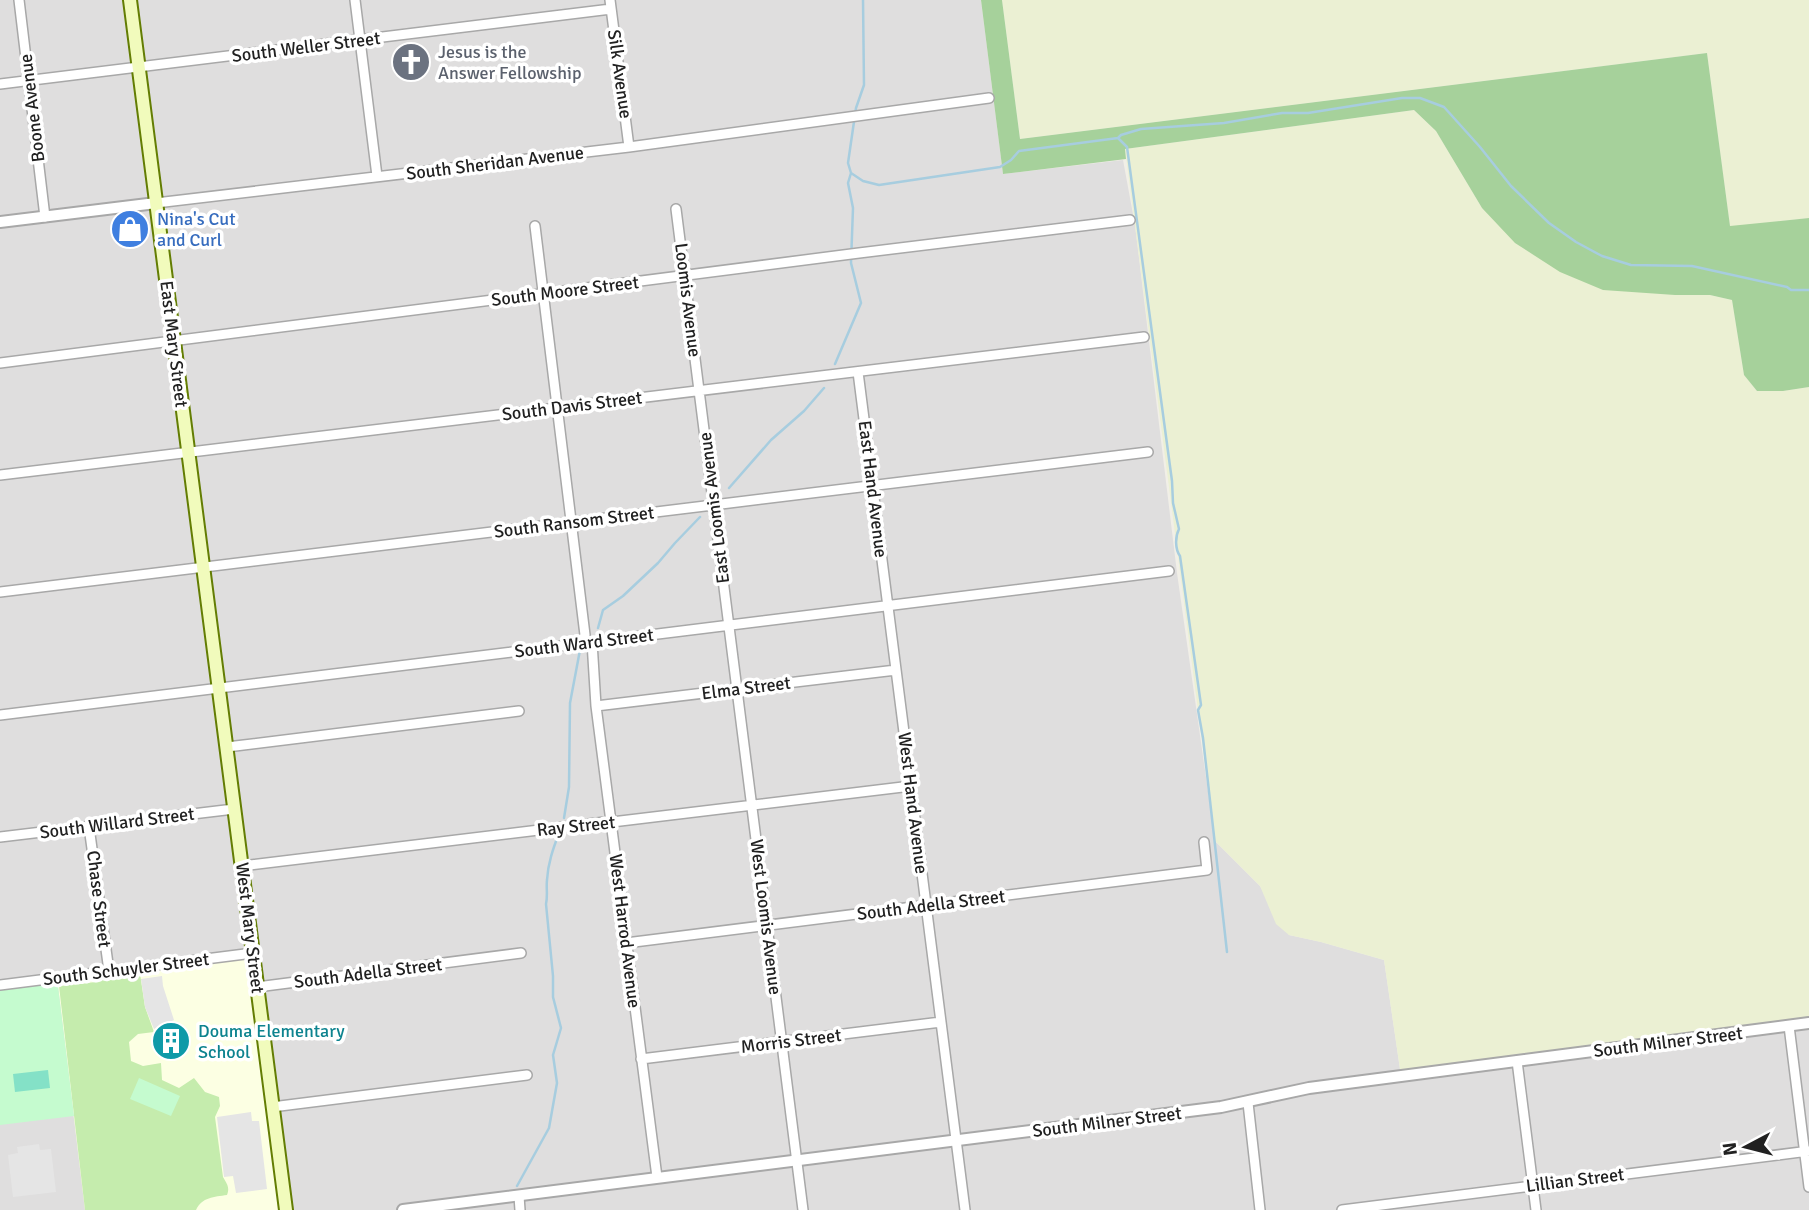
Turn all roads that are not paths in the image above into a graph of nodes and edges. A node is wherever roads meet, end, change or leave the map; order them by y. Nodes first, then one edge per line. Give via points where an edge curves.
1 (19, 0) edge
2 (130, 0) edge
3 (355, 0) edge
4 (610, 4) edge
5 (360, 40) junction
6 (139, 67) junction
7 (29, 81) junction
8 (0, 84) edge
9 (989, 98) dead end
10 (629, 147) junction
11 (377, 176) junction
12 (156, 203) junction
13 (676, 209) dead end
14 (45, 217) junction
15 (1130, 220) dead end
16 (0, 222) edge
17 (535, 226) dead end
18 (685, 276) junction
19 (543, 294) junction
20 (1144, 337) dead end
21 (173, 341) junction
22 (0, 363) edge
23 (858, 372) junction
24 (700, 391) junction
25 (557, 408) junction
26 (188, 452) junction
27 (1148, 452) dead end
28 (0, 475) edge
29 (872, 486) junction
30 (713, 505) junction
31 (571, 523) junction
32 (202, 568) junction
33 (1169, 570) dead end
34 (0, 592) edge
35 (887, 605) junction
36 (729, 625) junction
37 (592, 642) junction
38 (581, 643) junction
39 (896, 670) junction
40 (217, 688) junction
41 (737, 689) junction
42 (596, 706) junction
43 (519, 711) dead end
44 (0, 715) edge
45 (227, 747) junction
46 (911, 786) junction
47 (752, 806) junction
48 (234, 809) junction
49 (612, 822) junction
50 (89, 827) junction
51 (0, 837) edge
52 (1204, 842) dead end
53 (242, 866) junction
54 (926, 906) junction
55 (767, 926) junction
56 (626, 943) junction
57 (253, 953) junction
58 (521, 953) dead end
59 (109, 971) junction
60 (0, 985) edge
61 (257, 987) junction
62 (941, 1022) junction
63 (1809, 1023) edge
64 (1788, 1026) junction
65 (782, 1042) junction
66 (641, 1059) junction
67 (1517, 1061) junction
68 (527, 1074) dead end
69 (1248, 1102) junction
70 (272, 1107) junction
71 (956, 1141) junction
72 (1807, 1151) edge
73 (797, 1160) junction
74 (657, 1177) junction
75 (1533, 1186) junction
76 (1809, 1187) edge
77 (519, 1196) junction
78 (286, 1210) edge
79 (403, 1210) edge
80 (520, 1210) edge
81 (803, 1210) edge
82 (965, 1210) edge
83 (1260, 1210) edge
84 (1342, 1210) edge
85 (1536, 1210) edge

1 - 7 street, Boone Avenue
2 - 6 main road, East Mary Street
3 - 5 street
4 - 5 street, South Weller Street
4 - 10 street, Silk Avenue
5 - 6 street, South Weller Street
5 - 11 street
6 - 7 street, South Weller Street
6 - 12 main road, East Mary Street
7 - 8 street, South Weller Street
7 - 14 street, Boone Avenue
9 - 10 street, South Sheridan Avenue
10 - 11 street, South Sheridan Avenue
11 - 12 street, South Sheridan Avenue
12 - 14 street, South Sheridan Avenue
12 - 21 main road, East Mary Street
13 - 18 street, Loomis Avenue
14 - 16 street, South Sheridan Avenue
15 - 18 street, South Moore Street
17 - 19 street
18 - 19 street, South Moore Street
18 - 24 street, Loomis Avenue
19 - 21 street, South Moore Street
19 - 25 street
20 - 23 street, South Davis Street
21 - 22 street, South Moore Street
21 - 26 main road, East Mary Street
23 - 24 street, South Davis Street
23 - 29 street, East Hand Avenue
24 - 25 street, South Davis Street
24 - 30 street, East Loomis Avenue
25 - 26 street, South Davis Street
25 - 31 street
26 - 28 street, South Davis Street
26 - 32 main road, East Mary Street
27 - 29 street, South Ransom Street
29 - 30 street, South Ransom Street
29 - 35 street, East Hand Avenue
30 - 31 street, South Ransom Street
30 - 36 street, East Loomis Avenue
31 - 32 street, South Ransom Street
31 - 38 street via 585,635
32 - 34 street, South Ransom Street
32 - 40 main road, East Mary Street
33 - 35 street, South Ward Street
35 - 36 street, South Ward Street
35 - 39 street, West Hand Avenue
36 - 37 street, South Ward Street
36 - 41 street, West Loomis Avenue
37 - 38 street, South Ward Street
37 - 42 street, West Harrod Avenue
38 - 40 street, South Ward Street
39 - 41 street, Elma Street
39 - 46 street, West Hand Avenue
40 - 44 street, South Ward Street
40 - 45 main road, West Mary Street
41 - 42 street, Elma Street
41 - 47 street, West Loomis Avenue
42 - 49 street, West Harrod Avenue
43 - 45 street
45 - 48 main road, West Mary Street
46 - 47 street, Ray Street
46 - 54 street, West Hand Avenue
47 - 49 street, Ray Street
47 - 55 street, West Loomis Avenue
48 - 50 street, South Willard Street
48 - 53 main road, West Mary Street
49 - 53 street, Ray Street
49 - 56 street, West Harrod Avenue
50 - 51 street, South Willard Street
50 - 59 street, Chase Street
52 - 54 street, South Adella Street via 1207,870
53 - 57 main road, West Mary Street
54 - 55 street, South Adella Street
54 - 62 street, West Hand Avenue
55 - 56 street, South Adella Street
55 - 65 street, West Loomis Avenue
56 - 66 street, West Harrod Avenue
57 - 59 street, South Schuyler Street
57 - 61 main road, West Mary Street
58 - 61 street, South Adella Street
59 - 60 street, South Schuyler Street
61 - 70 main road, West Mary Street
62 - 65 street, Morris Street
62 - 71 street, West Hand Avenue
63 - 64 street, South Milner Street
64 - 67 street, South Milner Street
64 - 72 street
65 - 66 street, Morris Street
65 - 73 street, West Loomis Avenue
66 - 74 street, West Harrod Avenue
67 - 69 street, South Milner Street via 1309,1088
67 - 75 street
68 - 70 street
69 - 71 street, South Milner Street
69 - 83 street
70 - 78 main road, West Mary Street
71 - 73 street, South Milner Street
71 - 82 street, West Hand Avenue
72 - 75 street, Lillian Street
72 - 76 street
73 - 74 street, South Milner Street
73 - 81 street, West Loomis Avenue
74 - 77 street, South Milner Street
75 - 84 street, Lillian Street
75 - 85 street
77 - 79 street, South Milner Street
77 - 80 street

